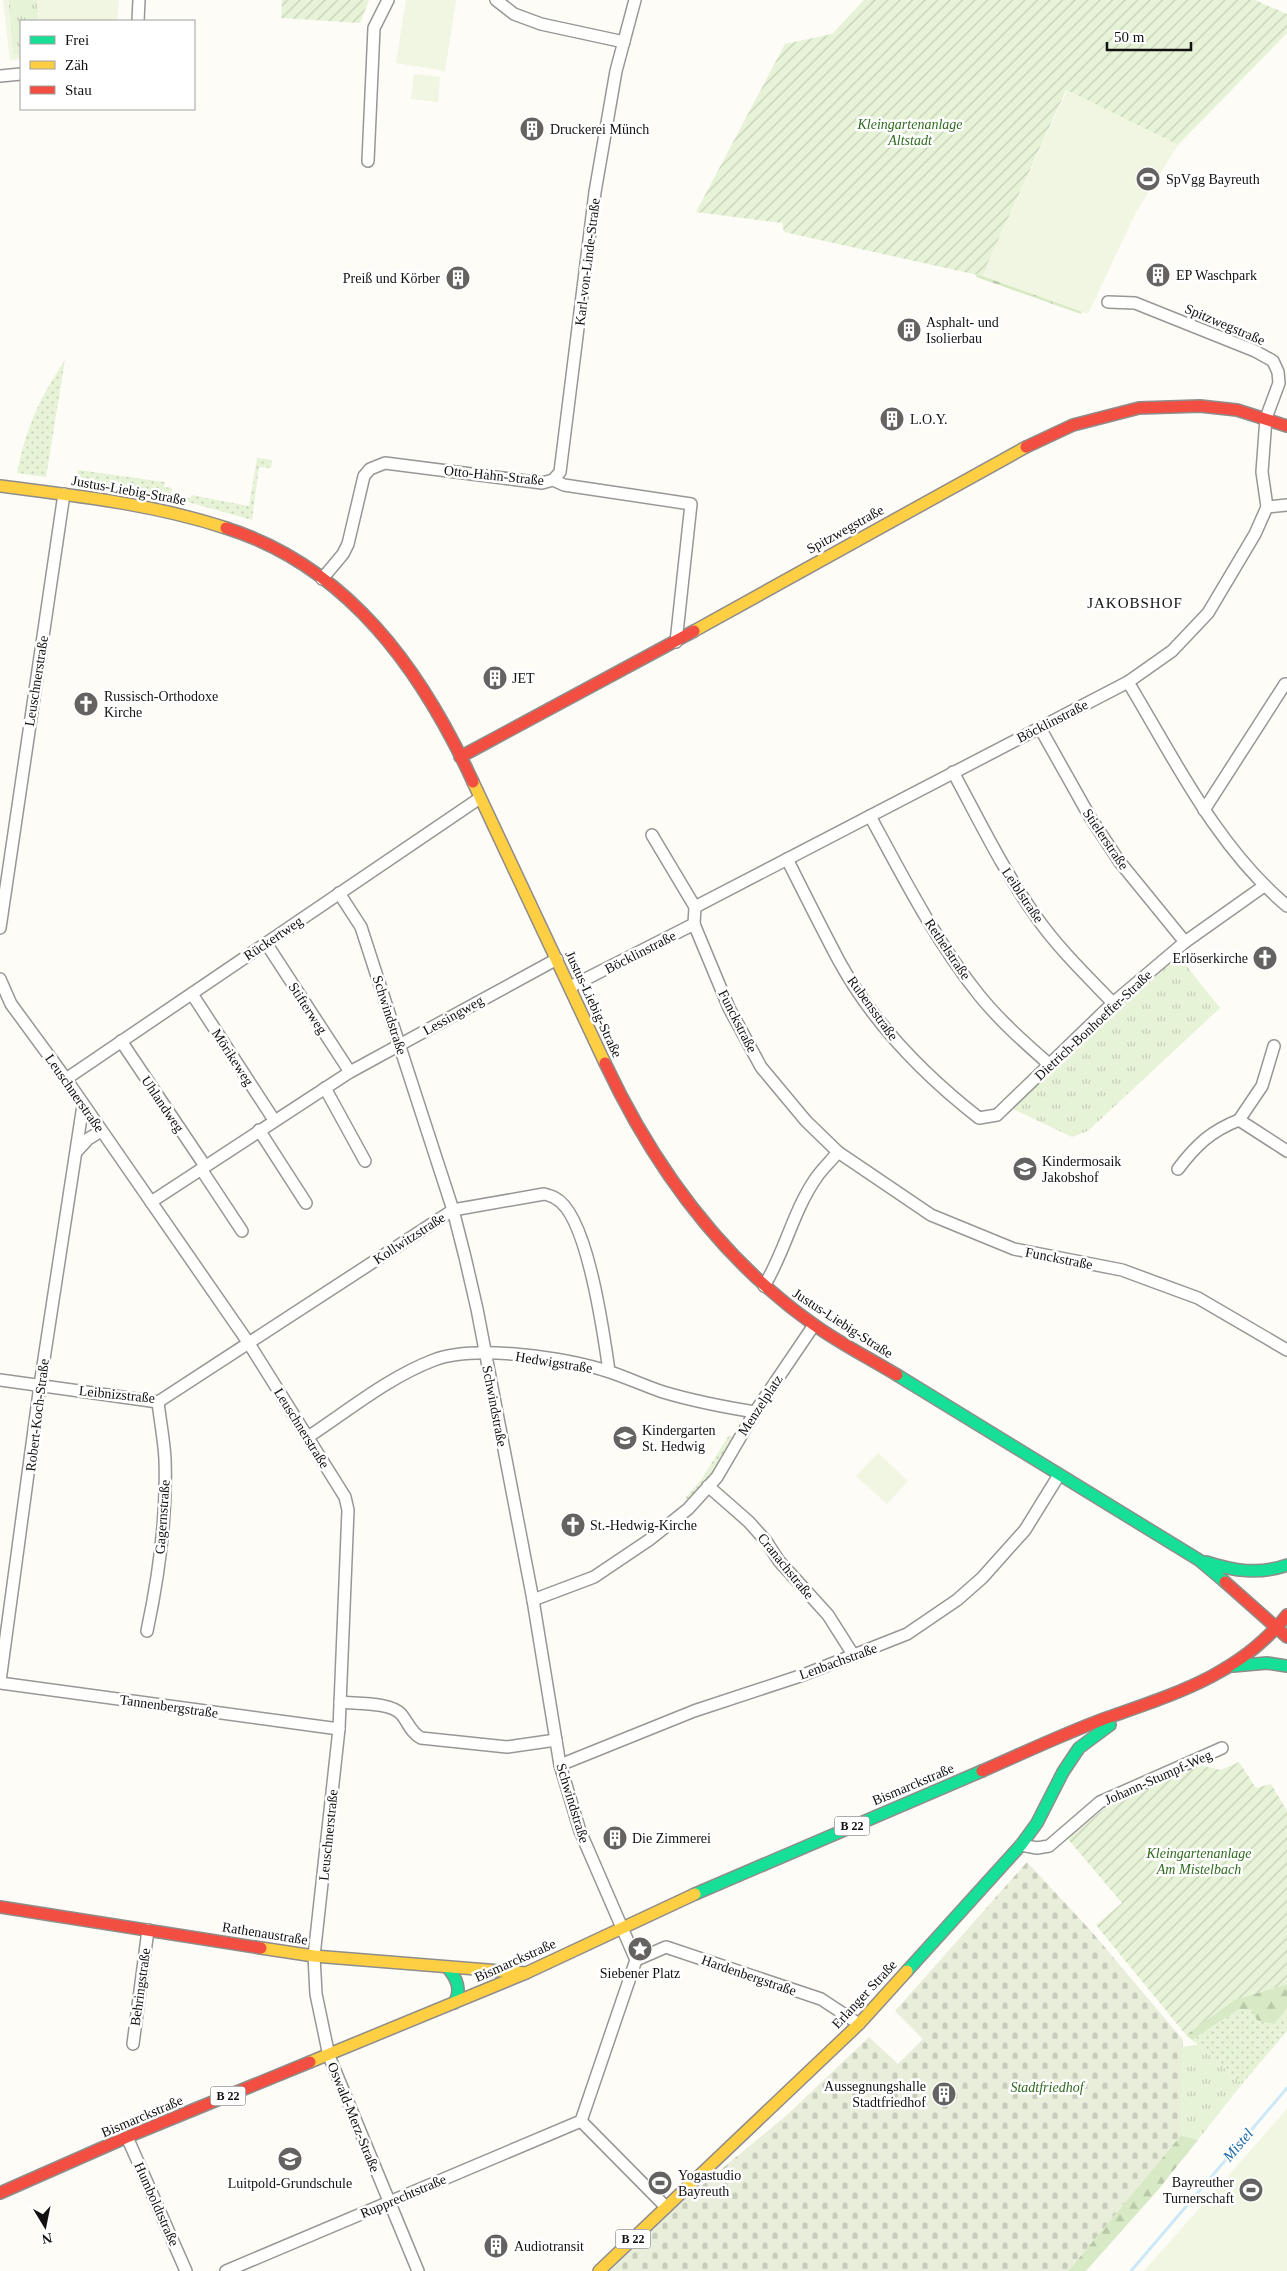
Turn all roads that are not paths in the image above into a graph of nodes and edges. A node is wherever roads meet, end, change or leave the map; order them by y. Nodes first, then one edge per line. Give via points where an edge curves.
1 (139, 0) edge
2 (388, 0) edge
3 (496, 0) edge
4 (635, 0) edge
5 (138, 20) edge
6 (624, 42) junction
7 (20, 74) edge
8 (0, 76) edge
9 (368, 161) dead end
10 (1108, 302) dead end
11 (1266, 418) junction
12 (1287, 426) edge
13 (553, 480) junction
14 (0, 486) edge
15 (64, 494) junction
16 (1287, 505) edge
17 (1267, 507) junction
18 (322, 578) junction
19 (676, 642) junction
20 (1128, 682) junction
21 (1285, 684) dead end
22 (1040, 728) junction
23 (460, 757) junction
24 (953, 772) junction
25 (480, 798) junction
26 (1204, 810) junction
27 (870, 816) junction
28 (652, 835) dead end
29 (787, 859) junction
30 (1264, 886) junction
31 (339, 893) junction
32 (1287, 906) edge
33 (695, 907) junction
34 (694, 924) junction
35 (0, 928) edge
36 (1185, 942) junction
37 (266, 943) junction
38 (556, 959) junction
39 (0, 979) edge
40 (570, 987) junction
41 (192, 994) junction
42 (5, 1003) edge
43 (1114, 1003) junction
44 (121, 1042) junction
45 (399, 1044) junction
46 (1274, 1046) dead end
47 (1050, 1065) junction
48 (350, 1072) junction
49 (66, 1079) junction
50 (324, 1088) junction
51 (83, 1105) junction
52 (997, 1115) joint
53 (274, 1120) junction
54 (1239, 1120) junction
55 (259, 1130) junction
56 (101, 1131) junction
57 (78, 1150) junction
58 (1287, 1151) edge
59 (838, 1152) junction
60 (365, 1160) dead end
61 (203, 1168) junction
62 (1178, 1169) dead end
63 (151, 1202) junction
64 (306, 1202) dead end
65 (453, 1210) junction
66 (242, 1231) dead end
67 (764, 1286) junction
68 (814, 1325) junction
69 (248, 1342) junction
70 (1285, 1345) edge
71 (484, 1353) junction
72 (609, 1371) junction
73 (0, 1380) edge
74 (40, 1385) junction
75 (158, 1402) junction
76 (755, 1412) junction
77 (308, 1436) junction
78 (1059, 1475) junction
79 (708, 1486) junction
80 (1199, 1560) junction
81 (1287, 1565) edge
82 (533, 1600) junction
83 (1287, 1615) edge
84 (1278, 1628) junction
85 (146, 1631) dead end
86 (1287, 1637) edge
87 (854, 1656) junction
88 (1234, 1666) junction
89 (1287, 1666) edge
90 (0, 1682) edge
91 (340, 1702) junction
92 (1122, 1715) junction
93 (338, 1729) junction
94 (556, 1740) junction
95 (1039, 1747) junction
96 (1222, 1748) dead end
97 (560, 1765) junction
98 (1063, 1772) junction
99 (1020, 1845) junction
100 (0, 1907) edge
101 (620, 1928) junction
102 (148, 1930) junction
103 (314, 1956) junction
104 (636, 1960) junction
105 (448, 1968) junction
106 (526, 1973) junction
107 (454, 2003) junction
108 (859, 2024) junction
109 (132, 2044) dead end
110 (329, 2056) junction
111 (581, 2121) junction
112 (127, 2137) junction
113 (0, 2193) edge
114 (388, 2202) junction
115 (666, 2207) junction
116 (186, 2271) edge
117 (226, 2271) edge
118 (418, 2271) edge
119 (599, 2271) edge

1 - 5 street
2 - 9 street via 374,28
3 - 6 street via 514,14 541,24
4 - 6 street, Karl-von-Linde-Straße
6 - 13 street, Karl-von-Linde-Straße via 616,71 591,223 560,472
7 - 8 street
10 - 11 street, Spitzwegstraße via 1135,303 1273,361 1278,383
11 - 12 main road, Spitzwegstraße
11 - 17 street via 1262,472
11 - 19 main road, Spitzwegstraße via 1237,410 1172,406 1139,408 1073,425 995,463
13 - 18 street, Otto-Hahn-Straße via 542,483 393,463 378,465 364,476 348,544
13 - 19 street, Otto-Hahn-Straße via 564,485 691,504
14 - 15 main road, Justus-Liebig-Straße
15 - 18 main road, Justus-Liebig-Straße via 183,514 262,542
15 - 35 street, Leuschnerstraße
16 - 17 street
17 - 20 street, Böcklinstraße via 1255,534 1208,614 1172,651
18 - 23 main road, Justus-Liebig-Straße via 354,604 386,638 426,692
19 - 23 main road, Spitzwegstraße
20 - 22 street, Böcklinstraße
20 - 26 street
21 - 26 street
22 - 24 street, Böcklinstraße
22 - 36 street, Stielerstraße via 1119,861
23 - 25 main road, Justus-Liebig-Straße
24 - 27 street, Böcklinstraße
24 - 43 street, Leiblstraße via 1005,870 1038,919 1073,962
25 - 31 street, Rückertweg
25 - 38 main road, Justus-Liebig-Straße
26 - 30 street via 1230,849
27 - 29 street, Böcklinstraße
27 - 47 street, Rethelstraße via 947,952 1009,1028
28 - 33 street
29 - 33 street, Böcklinstraße
29 - 52 street, Rubensstraße via 840,962 882,1024 944,1091 980,1118
30 - 32 street
30 - 36 street, Dietrich-Bonhoeffer-Straße
31 - 37 street, Rückertweg
31 - 45 street, Schwindstraße via 361,927
33 - 34 street
34 - 40 street, Böcklinstraße
34 - 59 street, Funckstraße via 729,1008 761,1067 806,1121
36 - 43 street, Dietrich-Bonhoeffer-Straße
37 - 41 street, Rückertweg
37 - 48 street, Stifterweg
38 - 40 main road, Justus-Liebig-Straße
38 - 45 street, Lessingweg
39 - 42 street, Leuschnerstraße
40 - 67 main road, Justus-Liebig-Straße via 620,1093 668,1175 727,1248
41 - 44 street, Rückertweg
41 - 53 street, Mörikeweg
42 - 49 street, Leuschnerstraße
43 - 47 street, Dietrich-Bonhoeffer-Straße
44 - 49 street, Rückertweg
44 - 61 street, Uhlandweg
45 - 48 street, Lessingweg
45 - 65 street, Schwindstraße
46 - 54 street via 1262,1086
47 - 52 street, Dietrich-Bonhoeffer-Straße
48 - 50 street, Lessingweg
49 - 51 street, Leuschnerstraße
50 - 53 street, Lessingweg
50 - 60 street
51 - 56 street, Leuschnerstraße
51 - 57 street, Robert-Koch-Straße
53 - 55 street, Lessingweg
54 - 58 street
54 - 62 street via 1220,1127 1194,1148
55 - 61 street, Lessingweg
55 - 64 street
56 - 57 street
56 - 63 street, Leuschnerstraße
57 - 74 street, Robert-Koch-Straße
59 - 67 street via 816,1178 792,1225 778,1264
59 - 70 street, Funckstraße via 932,1215 1014,1250 1130,1273 1198,1298
61 - 63 street, Lessingweg
61 - 66 street
63 - 69 street, Leuschnerstraße
65 - 69 street, Kollwitzstraße
65 - 71 street, Schwindstraße
65 - 72 street, Kollwitzstraße via 544,1194 563,1204 579,1236 596,1287
67 - 68 main road, Justus-Liebig-Straße
68 - 76 street, Menzelplatz
68 - 78 main road, Justus-Liebig-Straße
69 - 75 street, Leibnizstraße
69 - 77 street, Leuschnerstraße
71 - 72 street, Hedwigstraße via 566,1361
71 - 77 street, Hedwigstraße via 436,1359 403,1374
71 - 82 street, Schwindstraße
72 - 76 street, Hedwigstraße via 670,1394 713,1406
73 - 74 street, Leibnizstraße
74 - 75 street, Leibnizstraße
74 - 90 street, Robert-Koch-Straße
75 - 85 street, Gagernstraße via 165,1456 166,1499
76 - 79 street, Menzelplatz
77 - 91 street, Leuschnerstraße via 344,1497 348,1510
78 - 80 main road, Justus-Liebig-Straße
78 - 87 street, Lenbachstraße via 1025,1530 982,1578 957,1600 907,1634
79 - 82 street, Menzelplatz via 688,1509 617,1563 594,1577
79 - 87 street, Cranachstraße via 766,1541 779,1562 828,1615
80 - 81 main road via 1244,1572 1265,1572
80 - 84 main road
82 - 94 street, Schwindstraße
83 - 84 main road, B 22
84 - 86 main road
84 - 88 main road, B 22
87 - 97 street, Lenbachstraße via 694,1711
88 - 89 main road via 1254,1663
88 - 92 main road, B 22
90 - 93 street, Tannenbergstraße
91 - 93 street, Leuschnerstraße
91 - 94 street via 391,1707 421,1738 507,1747
92 - 95 main road, B 22 via 1102,1720
92 - 98 main road, Erlanger Straße / B 22 via 1085,1742
93 - 103 street, Leuschnerstraße
94 - 97 street, Schwindstraße
95 - 98 main road via 1054,1755
95 - 101 main road, Bismarckstraße / B 22
96 - 99 street, Johann-Stumpf-Weg via 1100,1802 1049,1846
97 - 101 street, Schwindstraße via 580,1831
98 - 99 main road, Erlanger Straße / B 22 via 1037,1823
99 - 108 main road, Erlanger Straße / B 22
100 - 102 main road, Rathenaustraße
101 - 104 street
101 - 106 main road, Bismarckstraße / B 22
102 - 103 main road, Rathenaustraße
102 - 109 street, Behringstraße
103 - 105 main road, Rathenaustraße
103 - 110 street, Oswald-Merz-Straße via 316,1994
104 - 108 street, Hardenbergstraße via 666,1947 821,1999
104 - 111 street
105 - 106 main road, Rathenaustraße
105 - 107 main road via 458,1983 459,1992
106 - 107 main road, Bismarckstraße / B 22
107 - 110 main road, Bismarckstraße / B 22
108 - 115 main road, Erlanger Straße / B 22
110 - 112 main road, Bismarckstraße / B 22
110 - 114 street, Oswald-Merz-Straße
111 - 114 street, Rupprechtstraße
111 - 115 street
112 - 113 main road, Bismarckstraße / B 22
112 - 116 street, Humboldtstraße
114 - 117 street, Rupprechtstraße
114 - 118 street, Oswald-Merz-Straße
115 - 119 main road, Erlanger Straße / B 22

